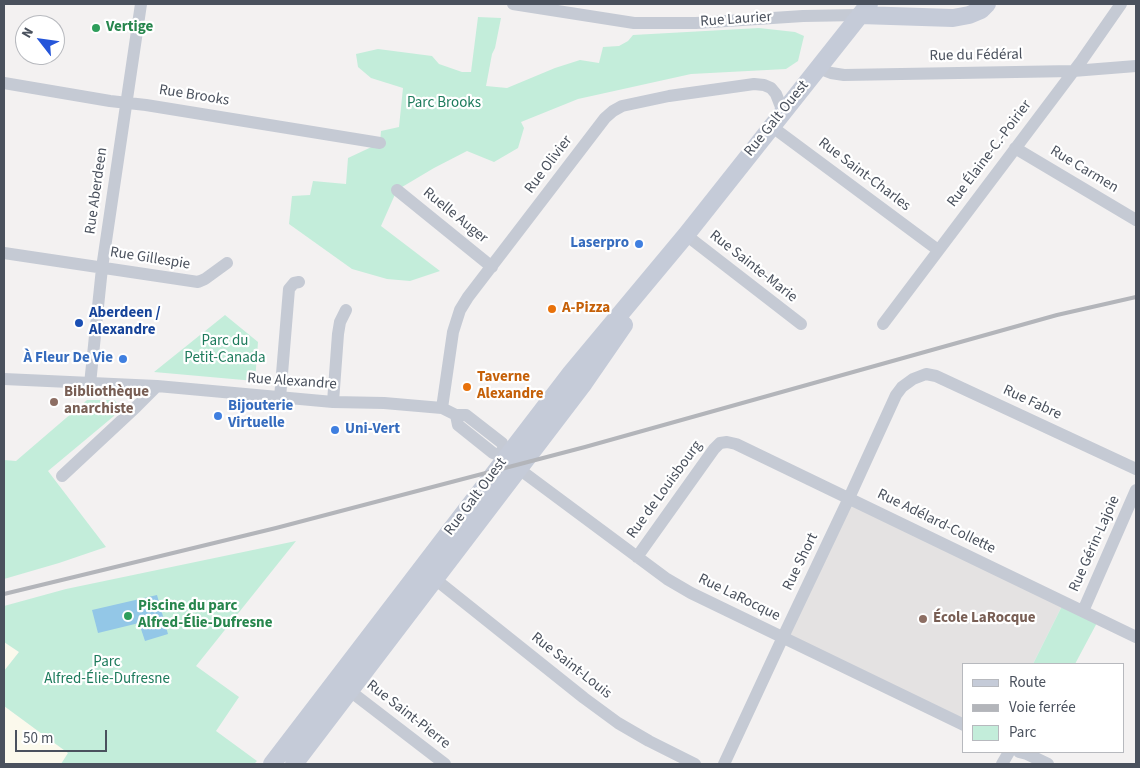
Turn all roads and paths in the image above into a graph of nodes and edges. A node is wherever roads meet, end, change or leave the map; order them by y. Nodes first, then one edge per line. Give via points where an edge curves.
1 (142, 4) edge
2 (513, 4) edge
3 (930, 4) edge
4 (987, 4) edge
5 (1121, 4) edge
6 (864, 10) edge
7 (953, 18) junction
8 (1136, 66) edge
9 (818, 68) junction
10 (1073, 71) junction
11 (4, 84) edge
12 (126, 103) junction
13 (783, 112) junction
14 (771, 126) junction
15 (380, 143) dead end
16 (1015, 148) junction
17 (397, 190) dead end
18 (1136, 220) edge
19 (686, 235) junction
20 (938, 250) junction
21 (4, 253) edge
22 (227, 264) dead end
23 (492, 267) junction
24 (102, 268) junction
25 (299, 282) dead end
26 (346, 310) dead end
27 (801, 324) dead end
28 (883, 324) dead end
29 (913, 378) joint
30 (4, 380) edge
31 (90, 384) junction
32 (157, 386) junction
33 (280, 398) junction
34 (334, 402) junction
35 (442, 408) junction
36 (720, 443) joint
37 (513, 463) junction
38 (1136, 469) edge
39 (62, 476) dead end
40 (1136, 490) edge
41 (849, 498) junction
42 (637, 556) junction
43 (435, 579) junction
44 (1083, 611) junction
45 (783, 637) junction
46 (1136, 637) edge
47 (350, 691) junction
48 (962, 724) edge
49 (1008, 753) edge
50 (1023, 753) edge
51 (272, 764) edge
52 (294, 764) edge
53 (445, 764) edge
54 (695, 764) edge
55 (724, 764) edge
56 (1002, 764) edge
57 (1048, 764) edge

1 - 12 street, Rue Aberdeen
2 - 6 street, Rue Laurier via 634,23 696,23
3 - 7 main road
4 - 7 main road, Rue Laurier via 969,15
5 - 10 street, Rue Élaine-C.-Poirier
6 - 7 main road, Rue Laurier
6 - 9 main road, Rue Galt Ouest
8 - 10 street, Rue du Fédéral
9 - 10 street, Rue du Fédéral via 844,75
9 - 13 main road, Rue Galt Ouest
10 - 16 street, Rue Élaine-C.-Poirier
11 - 12 street, Rue Brooks
12 - 15 street, Rue Brooks
12 - 24 street, Rue Aberdeen
13 - 14 main road, Rue Galt Ouest
13 - 23 street, Rue Olivier via 771,88 754,84 622,106 605,118
14 - 19 main road, Rue Galt Ouest
14 - 20 street, Rue Saint-Charles
16 - 18 street, Rue Carmen
16 - 20 street, Rue Élaine-C.-Poirier
17 - 23 street, Ruelle Auger
19 - 27 street, Rue Sainte-Marie
19 - 37 main road, Rue Galt Ouest via 571,373
20 - 28 street, Rue Élaine-C.-Poirier
21 - 24 street, Rue Gillespie
22 - 24 street, Rue Gillespie via 198,282
23 - 35 street, Rue Olivier via 460,310 453,332
24 - 31 street, Rue Aberdeen
25 - 33 street via 289,289
26 - 34 street via 338,334
29 - 38 street, Rue Fabre via 926,374 936,376
29 - 41 street, Rue Short via 896,394
30 - 31 street, Rue Alexandre
31 - 32 street, Rue Alexandre
32 - 33 street, Rue Alexandre
32 - 39 street
33 - 34 street, Rue Alexandre
34 - 35 street, Rue Alexandre
35 - 37 street, Rue Alexandre via 456,416 466,415 502,443
36 - 41 street, Rue Adélard-Collette via 736,444
36 - 42 street, Rue de Louisbourg
37 - 42 street, Rue LaRocque
37 - 43 main road, Rue Galt Ouest
37 - 51 main road, Rue Galt Ouest
40 - 44 street, Rue Gérin-Lajoie
41 - 44 street, Rue Adélard-Collette
41 - 45 street, Rue Short
42 - 45 street, Rue LaRocque via 691,593
43 - 47 main road, Rue Galt Ouest
43 - 54 street, Rue Saint-Louis via 618,723
44 - 46 street, Rue Adélard-Collette
45 - 48 street, Rue LaRocque
45 - 55 street, Rue Short
47 - 52 main road, Rue Galt Ouest
47 - 53 street, Rue Saint-Pierre
49 - 56 street
50 - 57 street

